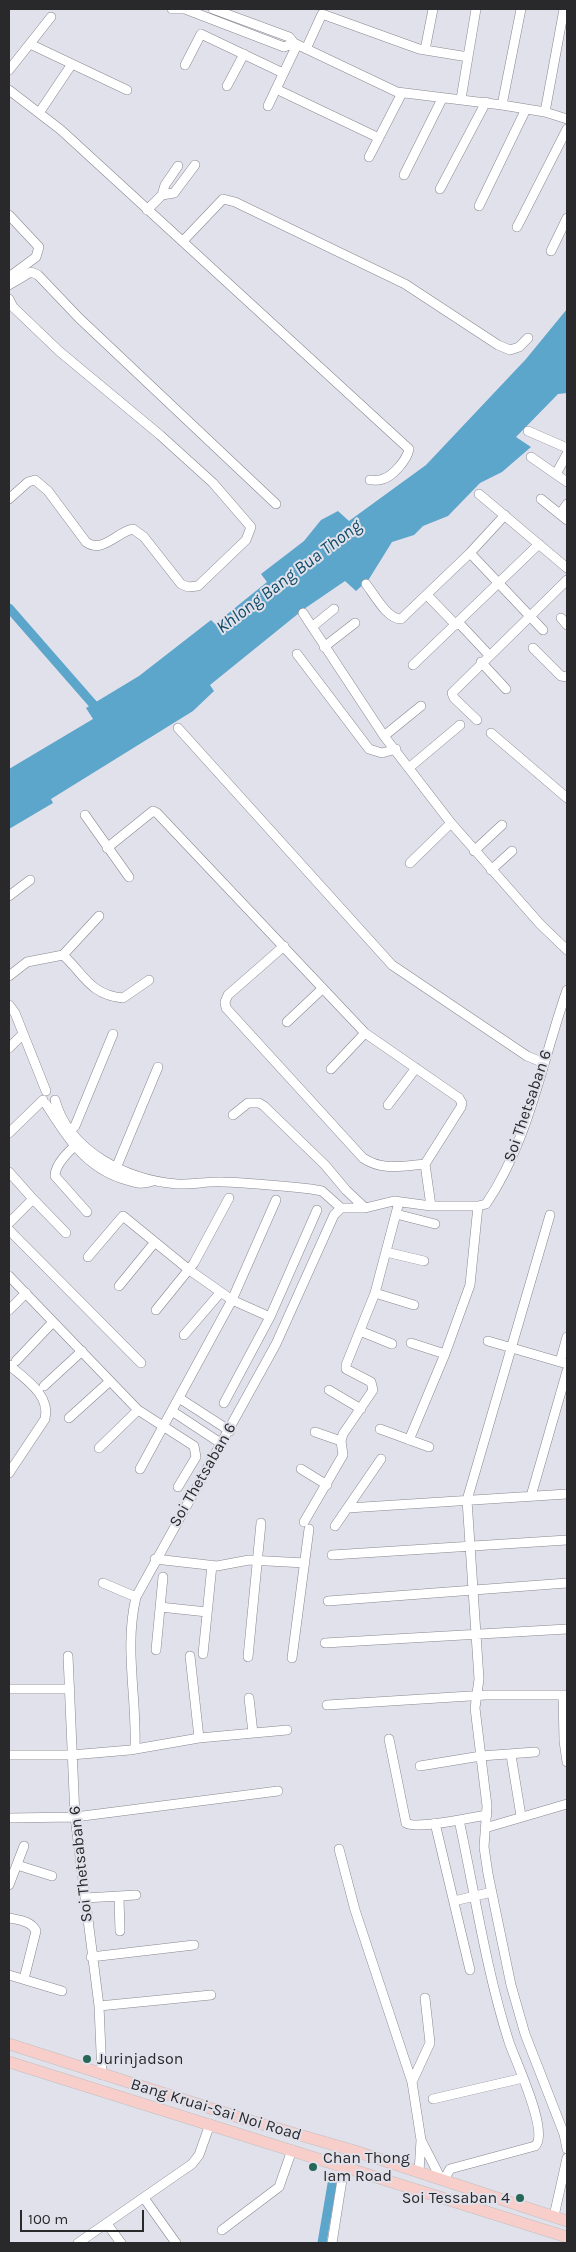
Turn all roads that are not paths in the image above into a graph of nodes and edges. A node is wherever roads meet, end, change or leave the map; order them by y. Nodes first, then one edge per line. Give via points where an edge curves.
1 (172, 9) edge
2 (186, 9) edge
3 (433, 9) edge
4 (476, 9) edge
5 (520, 9) edge
6 (564, 9) edge
7 (217, 11) edge
8 (323, 11) edge
9 (51, 17) dead end
10 (219, 22) junction
11 (30, 44) junction
12 (296, 44) junction
13 (306, 49) junction
14 (425, 50) junction
15 (244, 54) junction
16 (468, 57) junction
17 (72, 64) junction
18 (186, 65) dead end
19 (9, 70) edge
20 (283, 73) junction
21 (227, 86) dead end
22 (276, 89) junction
23 (9, 90) edge
24 (127, 90) dead end
25 (402, 93) junction
26 (442, 99) junction
27 (461, 99) junction
28 (486, 102) junction
29 (502, 104) junction
30 (268, 106) dead end
31 (526, 109) junction
32 (545, 112) junction
33 (39, 113) junction
34 (567, 119) edge
35 (567, 129) edge
36 (378, 138) junction
37 (369, 157) dead end
38 (195, 165) dead end
39 (178, 166) dead end
40 (404, 175) dead end
41 (440, 189) dead end
42 (162, 195) junction
43 (479, 206) dead end
44 (146, 210) junction
45 (9, 215) edge
46 (567, 218) edge
47 (517, 227) dead end
48 (182, 241) junction
49 (551, 251) dead end
50 (9, 277) edge
51 (9, 285) edge
52 (9, 299) edge
53 (528, 338) dead end
54 (528, 431) dead end
55 (567, 448) edge
56 (567, 454) edge
57 (531, 457) dead end
58 (556, 474) junction
59 (370, 480) dead end
60 (567, 482) edge
61 (479, 494) dead end
62 (9, 499) edge
63 (541, 499) dead end
64 (276, 504) dead end
65 (567, 504) edge
66 (505, 515) junction
67 (564, 517) edge
68 (540, 544) junction
69 (470, 553) junction
70 (567, 568) edge
71 (567, 580) edge
72 (500, 583) junction
73 (366, 584) dead end
74 (427, 595) junction
75 (334, 609) dead end
76 (303, 613) dead end
77 (530, 616) junction
78 (355, 623) dead end
79 (457, 623) junction
80 (312, 627) junction
81 (543, 630) dead end
82 (324, 647) junction
83 (533, 648) dead end
84 (297, 654) dead end
85 (489, 655) junction
86 (482, 662) junction
87 (413, 665) dead end
88 (567, 677) edge
89 (506, 690) dead end
90 (420, 706) dead end
91 (477, 720) dead end
92 (460, 725) dead end
93 (178, 728) dead end
94 (491, 733) dead end
95 (384, 736) junction
96 (396, 750) junction
97 (410, 766) junction
98 (567, 798) edge
99 (85, 815) dead end
100 (451, 823) junction
101 (502, 825) dead end
102 (107, 848) junction
103 (474, 851) junction
104 (512, 851) dead end
105 (410, 863) dead end
106 (492, 870) junction
107 (128, 876) dead end
108 (30, 880) dead end
109 (10, 892) edge
110 (99, 916) dead end
111 (284, 946) junction
112 (567, 950) edge
113 (63, 955) junction
114 (9, 976) edge
115 (149, 980) dead end
116 (322, 989) junction
117 (567, 990) edge
118 (9, 1005) edge
119 (287, 1022) dead end
120 (365, 1033) junction
121 (23, 1034) junction
122 (113, 1034) dead end
123 (9, 1048) edge
124 (544, 1063) junction
125 (158, 1067) dead end
126 (416, 1068) junction
127 (332, 1069) dead end
128 (45, 1098) junction
129 (388, 1105) dead end
130 (233, 1114) dead end
131 (68, 1132) junction
132 (9, 1133) edge
133 (77, 1144) junction
134 (425, 1164) junction
135 (9, 1172) edge
136 (114, 1172) junction
137 (346, 1190) junction
138 (229, 1198) dead end
139 (33, 1199) junction
140 (276, 1200) dead end
141 (333, 1200) junction
142 (399, 1202) junction
143 (431, 1206) junction
144 (478, 1206) junction
145 (341, 1208) junction
146 (365, 1208) junction
147 (317, 1210) dead end
148 (87, 1212) dead end
149 (396, 1214) junction
150 (550, 1214) dead end
151 (9, 1223) edge
152 (435, 1224) dead end
153 (9, 1230) edge
154 (66, 1233) dead end
155 (155, 1242) junction
156 (386, 1252) junction
157 (88, 1257) dead end
158 (424, 1261) dead end
159 (188, 1269) junction
160 (9, 1276) edge
161 (119, 1286) dead end
162 (220, 1293) junction
163 (374, 1293) junction
164 (26, 1294) junction
165 (232, 1300) junction
166 (414, 1305) dead end
167 (9, 1310) edge
168 (156, 1310) dead end
169 (270, 1317) junction
170 (53, 1322) junction
171 (360, 1331) junction
172 (184, 1335) dead end
173 (567, 1337) edge
174 (488, 1341) dead end
175 (411, 1342) dead end
176 (392, 1344) dead end
177 (512, 1348) junction
178 (82, 1351) junction
179 (444, 1354) junction
180 (12, 1363) edge
181 (141, 1363) dead end
182 (564, 1363) edge
183 (567, 1371) edge
184 (110, 1381) junction
185 (44, 1386) dead end
186 (329, 1390) dead end
187 (179, 1398) junction
188 (224, 1403) dead end
189 (361, 1408) junction
190 (138, 1410) junction
191 (172, 1411) junction
192 (69, 1418) dead end
193 (164, 1426) junction
194 (380, 1429) dead end
195 (230, 1431) junction
196 (315, 1432) dead end
197 (409, 1440) junction
198 (341, 1441) junction
199 (222, 1444) junction
200 (99, 1448) dead end
201 (429, 1448) dead end
202 (381, 1459) dead end
203 (140, 1469) dead end
204 (300, 1470) dead end
205 (9, 1473) edge
206 (327, 1485) junction
207 (178, 1487) dead end
208 (567, 1494) edge
209 (531, 1496) junction
210 (467, 1500) junction
211 (348, 1508) junction
212 (261, 1524) dead end
213 (335, 1526) dead end
214 (567, 1540) edge
215 (470, 1546) junction
216 (332, 1555) dead end
217 (155, 1559) junction
218 (258, 1560) junction
219 (304, 1563) junction
220 (212, 1565) junction
221 (163, 1577) dead end
222 (103, 1583) dead end
223 (567, 1583) edge
224 (473, 1590) junction
225 (136, 1597) junction
226 (328, 1601) dead end
227 (160, 1607) junction
228 (207, 1612) junction
229 (567, 1629) edge
230 (476, 1634) junction
231 (325, 1643) dead end
232 (156, 1650) dead end
233 (203, 1654) dead end
234 (68, 1656) dead end
235 (190, 1656) dead end
236 (248, 1657) dead end
237 (292, 1658) dead end
238 (70, 1689) junction
239 (9, 1690) edge
240 (565, 1695) edge
241 (475, 1696) junction
242 (249, 1698) dead end
243 (327, 1705) dead end
244 (287, 1730) dead end
245 (253, 1733) junction
246 (199, 1738) junction
247 (389, 1739) dead end
248 (135, 1749) junction
249 (535, 1752) dead end
250 (9, 1755) edge
251 (71, 1755) junction
252 (512, 1755) junction
253 (481, 1756) junction
254 (567, 1762) edge
255 (420, 1766) dead end
256 (278, 1792) dead end
257 (567, 1804) edge
258 (487, 1815) junction
259 (521, 1816) junction
260 (75, 1817) junction
261 (9, 1818) edge
262 (460, 1820) junction
263 (435, 1823) junction
264 (485, 1828) junction
265 (24, 1846) dead end
266 (339, 1849) dead end
267 (17, 1865) junction
268 (52, 1876) dead end
269 (9, 1885) edge
270 (492, 1892) junction
271 (136, 1895) dead end
272 (119, 1896) junction
273 (476, 1896) junction
274 (85, 1898) junction
275 (454, 1901) junction
276 (9, 1918) edge
277 (120, 1931) dead end
278 (194, 1945) dead end
279 (91, 1957) junction
280 (470, 1970) dead end
281 (9, 1975) edge
282 (24, 1979) junction
283 (62, 1991) dead end
284 (211, 1996) dead end
285 (425, 1998) dead end
286 (99, 2006) junction
287 (9, 2044) edge
288 (9, 2062) edge
289 (102, 2075) junction
290 (523, 2078) junction
291 (412, 2082) junction
292 (433, 2099) dead end
293 (186, 2101) junction
294 (552, 2103) junction
295 (533, 2105) junction
296 (182, 2116) junction
297 (210, 2124) junction
298 (421, 2140) junction
299 (567, 2149) edge
300 (292, 2150) junction
301 (567, 2158) edge
302 (344, 2167) junction
303 (418, 2172) junction
304 (442, 2179) junction
305 (144, 2198) junction
306 (554, 2216) junction
307 (567, 2221) edge
308 (107, 2224) junction
309 (222, 2230) dead end
310 (567, 2237) edge
311 (78, 2243) edge
312 (121, 2243) edge
313 (176, 2243) edge
314 (332, 2243) edge

1 - 2 street
2 - 10 street
3 - 14 street
4 - 16 street
5 - 29 street
6 - 32 street
7 - 10 street
7 - 12 street via 289,37
8 - 13 street
8 - 14 street
9 - 11 street
10 - 12 street via 284,47
11 - 17 street
11 - 19 street
12 - 13 street
12 - 20 street
13 - 25 street
14 - 16 street
15 - 18 street via 201,34
15 - 20 street
15 - 21 street
16 - 27 street
17 - 24 street
17 - 33 street
20 - 22 street
22 - 30 street
22 - 36 street
23 - 33 street
25 - 26 street
25 - 36 street
26 - 27 street
26 - 40 street
27 - 28 street
28 - 29 street
28 - 41 street
29 - 31 street
31 - 32 street
31 - 43 street
32 - 34 street
33 - 44 street
35 - 47 street
36 - 37 street
38 - 42 street via 174,193
39 - 42 street
42 - 44 street
44 - 48 street
45 - 50 street via 39,246 36,257
46 - 49 street
48 - 53 street via 223,199 235,202 404,284 498,345 510,350
48 - 59 street via 409,450 394,471 382,480
51 - 64 street via 31,272 43,280
52 - 62 street via 58,351 160,435 212,483 251,527 246,540 198,586 188,587 181,584 144,537 133,529 98,547 86,542 48,491 35,480 28,482
54 - 55 street
56 - 58 street
57 - 58 street
58 - 60 street
61 - 66 street
63 - 67 street
65 - 67 street
66 - 68 street
66 - 69 street
68 - 70 street
68 - 72 street
69 - 72 street
69 - 74 street
71 - 77 street
72 - 77 street
72 - 79 street
73 - 74 street via 395,619 401,619
74 - 79 street
75 - 80 street
76 - 80 street
77 - 81 street
77 - 85 street
78 - 82 street
79 - 85 street
79 - 87 street
80 - 82 street
82 - 95 street
83 - 88 street via 561,676
84 - 96 street via 369,749 382,753
85 - 86 street
86 - 89 street
86 - 91 street via 452,693
90 - 95 street
92 - 97 street
93 - 124 street via 392,965 527,1056
94 - 98 street
95 - 96 street
96 - 97 street
97 - 100 street
99 - 102 street
100 - 103 street
100 - 105 street
101 - 103 street
102 - 107 street
102 - 111 street via 155,812
103 - 106 street
104 - 106 street
106 - 112 street
108 - 109 street
110 - 113 street
111 - 116 street
111 - 134 street via 235,988 225,1002 226,1008 363,1158 382,1167
113 - 114 street via 27,962
113 - 115 street via 89,984 108,997 122,998
116 - 119 street
116 - 120 street
117 - 124 street, Soi Thetsaban 6
118 - 121 street
120 - 126 street
120 - 127 street
121 - 123 street
121 - 128 street
122 - 131 street via 75,1126
124 - 144 street, Soi Thetsaban 6 via 509,1161 486,1204
125 - 136 street
126 - 129 street
126 - 134 street via 462,1103
128 - 131 street
128 - 131 street via 54,1092
128 - 132 street
130 - 137 street via 248,1103 264,1106
131 - 133 street
133 - 136 street via 92,1163
133 - 148 street via 55,1170 55,1176
134 - 143 street
135 - 139 street
136 - 141 street via 140,1184 153,1181 179,1184 221,1182 311,1189 322,1191
137 - 141 street
137 - 146 street
138 - 159 street
139 - 151 street
139 - 154 street
140 - 165 street
141 - 145 street
142 - 143 street
142 - 146 street
142 - 149 street
143 - 144 street
144 - 179 street via 470,1284
145 - 146 street
145 - 195 street, Soi Thetsaban 6 via 334,1215 276,1344
147 - 169 street
149 - 152 street
149 - 156 street
150 - 177 street
153 - 181 street
155 - 157 street via 123,1216
155 - 159 street
155 - 161 street
156 - 158 street
156 - 163 street
159 - 162 street
159 - 168 street
160 - 164 street
162 - 165 street
162 - 172 street
163 - 166 street
163 - 171 street
164 - 167 street
164 - 170 street
165 - 169 street
165 - 187 street
169 - 188 street
170 - 178 street
170 - 180 street
171 - 176 street
171 - 189 street via 346,1369 373,1385
173 - 182 street
174 - 177 street
175 - 179 street
177 - 182 street
177 - 210 street
178 - 184 street
178 - 185 street
179 - 197 street
180 - 205 street via 39,1392 47,1410 45,1419
183 - 209 street
184 - 190 street
184 - 192 street
186 - 189 street
187 - 191 street
187 - 195 street
189 - 198 street
190 - 193 street
190 - 200 street
191 - 193 street
191 - 199 street
193 - 203 street
193 - 207 street via 196,1450 196,1457
194 - 197 street
195 - 199 street, Soi Thetsaban 6
196 - 198 street
197 - 201 street
198 - 206 street via 343,1455
199 - 217 street, Soi Thetsaban 6
202 - 211 street
204 - 206 street
206 - 219 street via 306,1525
208 - 209 street
209 - 210 street
210 - 211 street
210 - 215 street
211 - 213 street
212 - 218 street
214 - 215 street
215 - 216 street
215 - 224 street
217 - 220 street
217 - 225 street, Soi Thetsaban 6
218 - 219 street
218 - 220 street
218 - 236 street
219 - 237 street
220 - 228 street
221 - 227 street
222 - 225 street
223 - 224 street
224 - 226 street
224 - 230 street
225 - 248 street, Soi Thetsaban 6 via 129,1656
227 - 228 street
227 - 232 street
228 - 233 street
229 - 230 street
230 - 231 street
230 - 241 street via 479,1679
234 - 238 street, Soi Thetsaban 6
235 - 246 street
238 - 239 street
238 - 251 street, Soi Thetsaban 6
240 - 241 street
240 - 254 street
241 - 243 street
241 - 253 street
242 - 245 street
244 - 245 street
245 - 246 street
246 - 248 street
247 - 263 street via 403,1818 410,1826
248 - 251 street
249 - 252 street
250 - 251 street
251 - 260 street, Soi Thetsaban 6
252 - 253 street
252 - 259 street
253 - 255 street
253 - 258 street
256 - 260 street
257 - 259 street
258 - 262 street
258 - 264 street
259 - 264 street
260 - 261 street
260 - 274 street, Soi Thetsaban 6
262 - 263 street
262 - 273 street
263 - 275 street
264 - 270 street via 484,1847
265 - 267 street
266 - 291 street via 355,1910
267 - 268 street
267 - 269 street
270 - 273 street
270 - 294 street via 511,1985 525,2034
271 - 272 street
272 - 274 street
272 - 277 street
273 - 275 street
273 - 290 street via 494,1989
274 - 279 street, Soi Thetsaban 6
275 - 280 street
276 - 282 street via 25,1922 36,1931
278 - 279 street
279 - 286 street, Soi Thetsaban 6
281 - 282 street
282 - 283 street
284 - 286 street
285 - 291 street via 430,2044
286 - 289 street, Soi Thetsaban 6
287 - 289 main road, Bang Kruai-Sai Noi Road
288 - 296 main road, Bang Kruai-Sai Noi Road
289 - 293 main road, Bang Kruai-Sai Noi Road
290 - 292 street
290 - 295 street
291 - 298 street
293 - 296 main road
293 - 303 main road, Bang Kruai-Sai Noi Road via 355,2150
294 - 295 street
294 - 299 street
295 - 304 street via 539,2139 535,2146 450,2169
296 - 297 main road, Bang Kruai-Sai Noi Road
297 - 300 main road, Bang Kruai-Sai Noi Road
297 - 305 street via 196,2160
298 - 303 street
298 - 304 street
300 - 302 main road, Bang Kruai-Sai Noi Road
300 - 309 street via 279,2187
301 - 306 street
302 - 310 main road, Bang Kruai-Sai Noi Road
302 - 314 street
303 - 304 main road, Bang Kruai-Sai Noi Road
304 - 306 main road, Bang Kruai-Sai Noi Road
305 - 308 street
305 - 313 street
306 - 307 main road, Bang Kruai-Sai Noi Road
308 - 311 street
308 - 312 street

